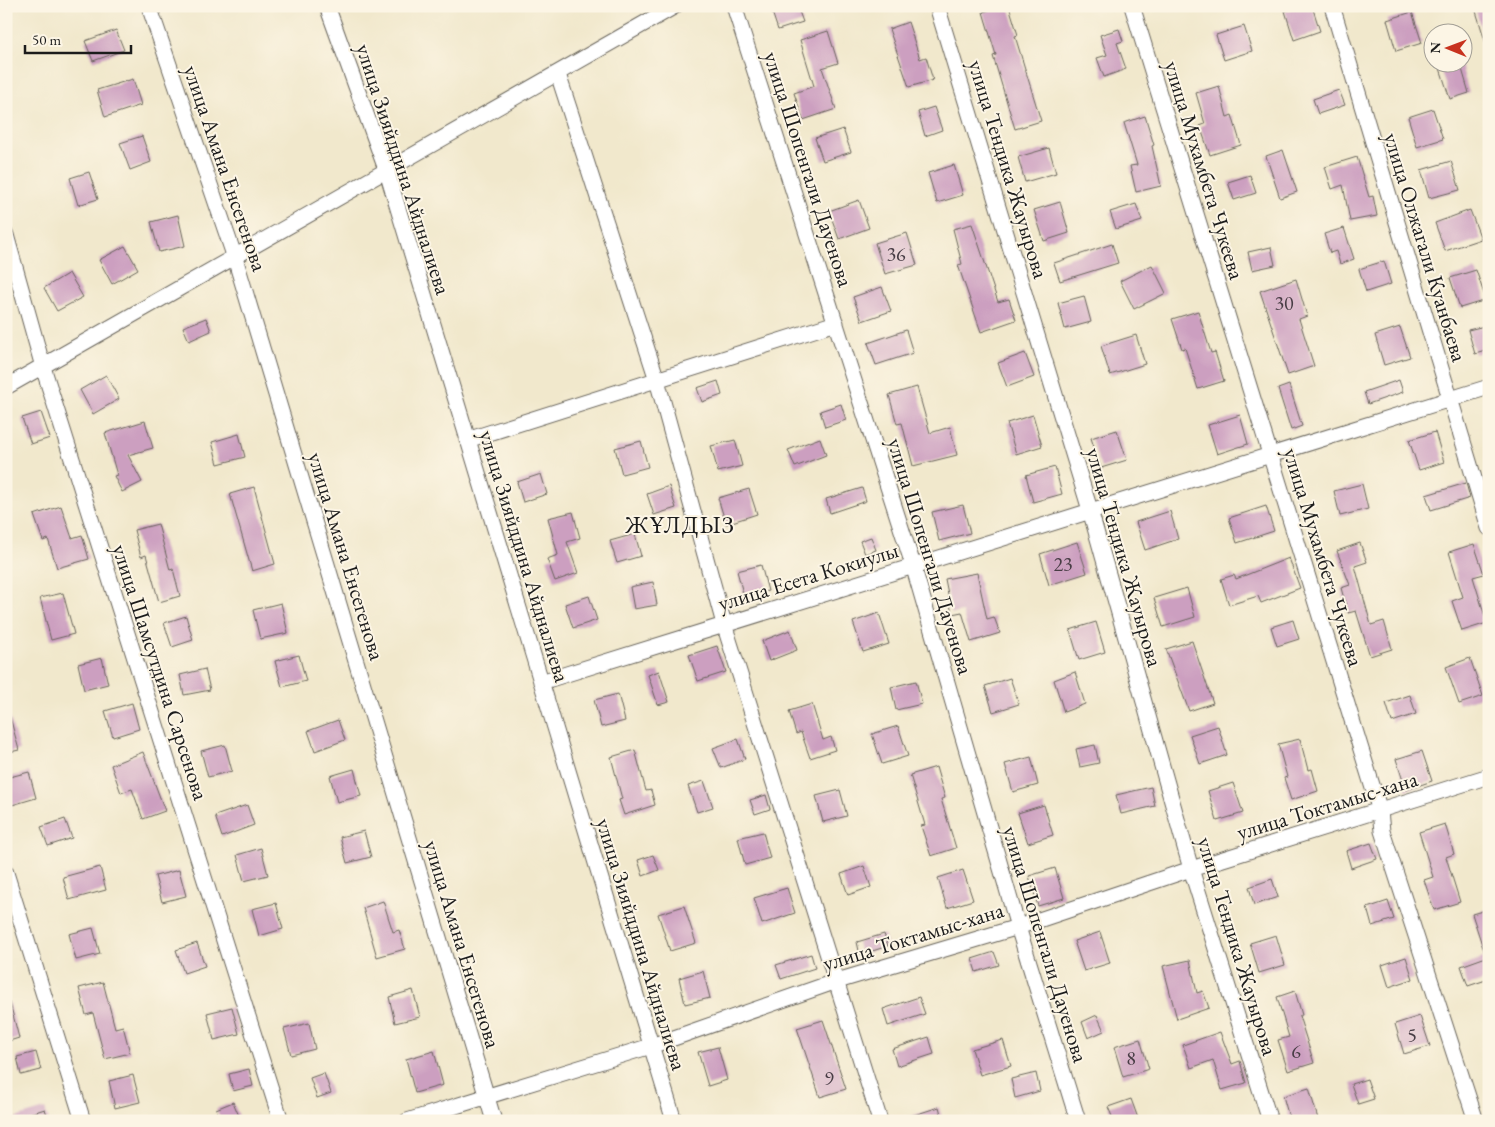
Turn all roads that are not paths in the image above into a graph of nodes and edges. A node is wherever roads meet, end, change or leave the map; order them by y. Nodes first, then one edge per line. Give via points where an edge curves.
1 (148, 6) edge
2 (327, 6) edge
3 (675, 6) edge
4 (734, 6) edge
5 (937, 6) edge
6 (1132, 6) edge
7 (1332, 6) edge
8 (558, 74) junction
9 (387, 172) junction
10 (6, 235) edge
11 (235, 258) junction
12 (836, 323) junction
13 (43, 367) junction
14 (657, 380) junction
15 (6, 387) edge
16 (1489, 387) edge
17 (1449, 398) junction
18 (468, 440) junction
19 (1271, 456) junction
20 (1090, 510) junction
21 (1489, 528) edge
22 (913, 565) junction
23 (724, 624) junction
24 (541, 682) junction
25 (1489, 776) edge
26 (1380, 811) junction
27 (1191, 869) junction
28 (6, 873) edge
29 (1018, 927) junction
30 (834, 982) junction
31 (652, 1046) junction
32 (487, 1096) junction
33 (83, 1121) edge
34 (280, 1121) edge
35 (407, 1121) edge
36 (494, 1121) edge
37 (674, 1121) edge
38 (880, 1121) edge
39 (1078, 1121) edge
40 (1270, 1121) edge
41 (1476, 1121) edge

1 - 11 street, улица Амана Енсегенова
2 - 9 street, улица Зияйддина Айдналиева
3 - 8 street
4 - 12 street, улица Шопенгали Дауенова
5 - 20 street, улица Тендика Жауырова
6 - 19 street, улица Мухамбета Чукеева
7 - 17 street, улица Олжагали Куанбаева
8 - 9 street
8 - 14 street
9 - 11 street
9 - 18 street, улица Зияйддина Айдналиева
10 - 13 street, улица Шамсутдина Сарсенова
11 - 13 street
11 - 32 street, улица Амана Енсегенова
12 - 14 street
12 - 22 street, улица Шопенгали Дауенова
13 - 15 street
13 - 34 street, улица Шамсутдина Сарсенова
14 - 18 street
14 - 23 street
16 - 17 street, улица Есета Кокиулы
17 - 19 street, улица Есета Кокиулы
17 - 21 street, улица Олжагали Куанбаева
18 - 24 street, улица Зияйддина Айдналиева
19 - 20 street, улица Есета Кокиулы
19 - 26 street, улица Мухамбета Чукеева
20 - 22 street, улица Есета Кокиулы
20 - 27 street, улица Тендика Жауырова
22 - 23 street, улица Есета Кокиулы
22 - 29 street, улица Шопенгали Дауенова
23 - 24 street, улица Есета Кокиулы
23 - 30 street
24 - 31 street, улица Зияйддина Айдналиева
25 - 26 street, улица Токтамыс-хана
26 - 27 street, улица Токтамыс-хана
26 - 41 street, улица Мухамбета Чукеева via 1382,831
27 - 29 street, улица Токтамыс-хана
27 - 40 street, улица Тендика Жауырова
28 - 33 street
29 - 30 street, улица Токтамыс-хана
29 - 39 street, улица Шопенгали Дауенова
30 - 31 street, улица Токтамыс-хана
30 - 38 street
31 - 32 street, улица Токтамыс-хана
31 - 37 street, улица Зияйддина Айдналиева
32 - 35 street, улица Токтамыс-хана
32 - 36 street, улица Амана Енсегенова

